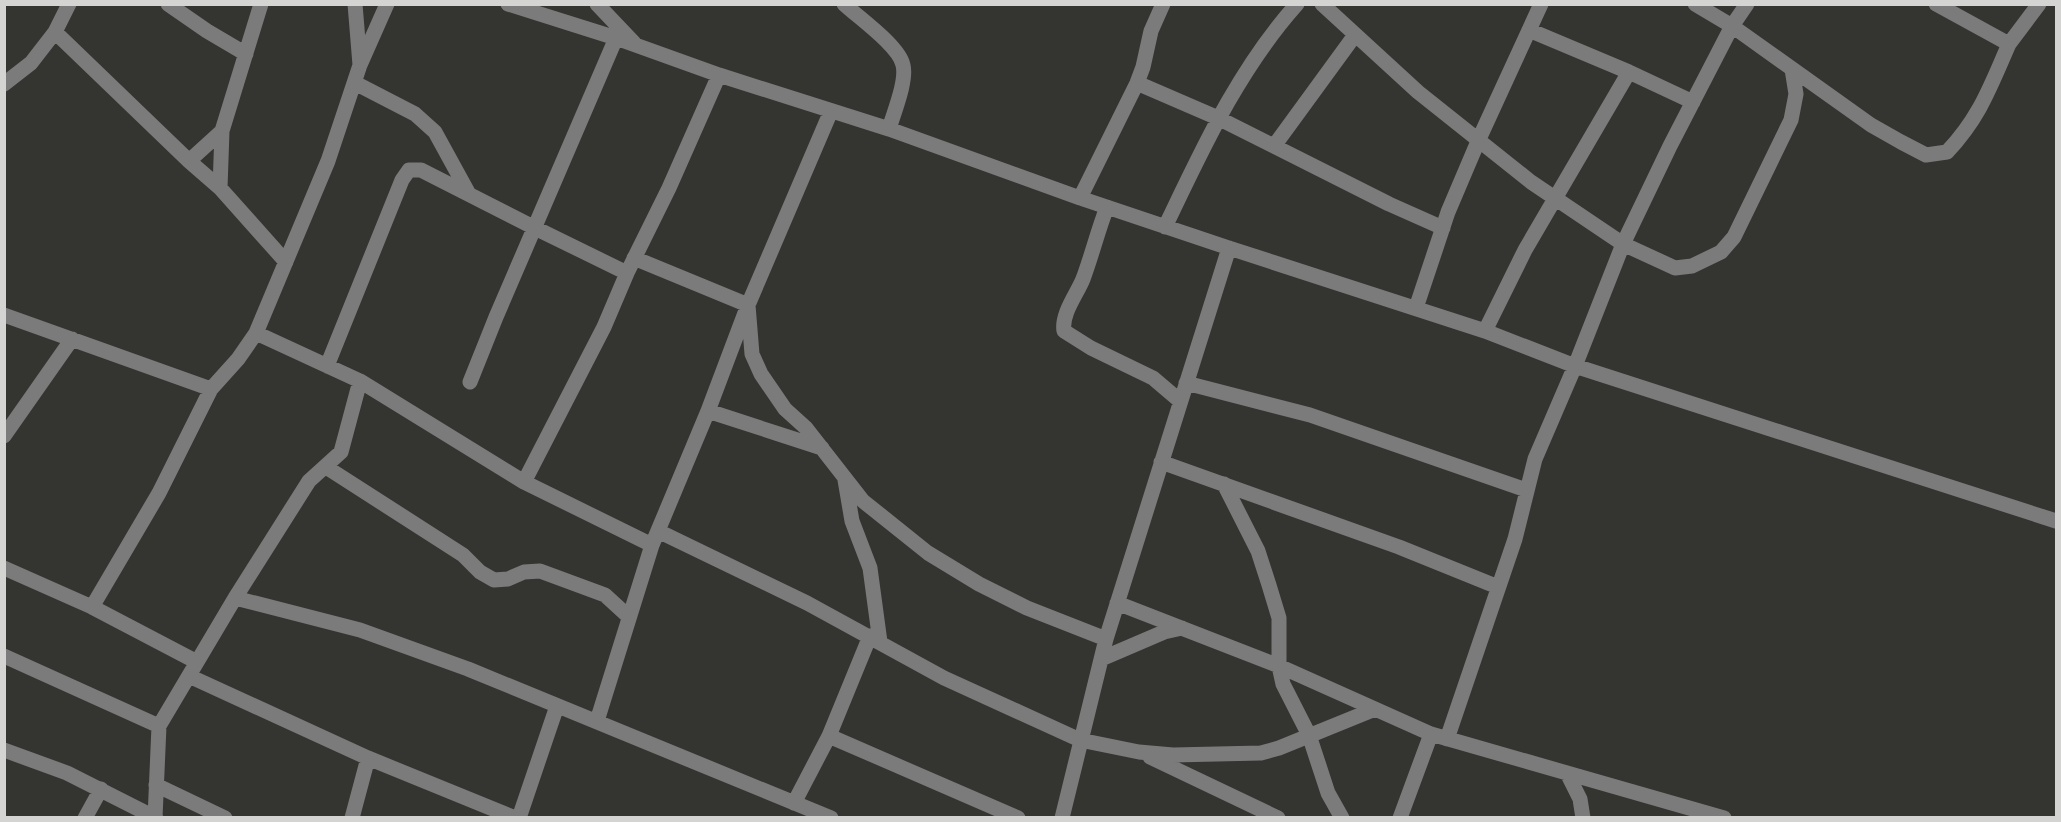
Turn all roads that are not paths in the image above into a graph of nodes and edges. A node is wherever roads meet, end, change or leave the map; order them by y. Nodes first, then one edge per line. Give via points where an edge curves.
1 (69, 4) edge
2 (168, 4) edge
3 (261, 4) edge
4 (355, 4) edge
5 (387, 4) edge
6 (597, 4) edge
7 (844, 4) edge
8 (1163, 4) edge
9 (1297, 4) edge
10 (1322, 4) edge
11 (1541, 4) edge
12 (1695, 4) edge
13 (1747, 4) edge
14 (1936, 4) edge
15 (2039, 4) edge
16 (519, 6) edge
17 (1732, 26) junction
18 (1529, 30) junction
19 (55, 32) junction
20 (1355, 35) junction
21 (616, 38) junction
22 (2009, 44) junction
23 (636, 45) junction
24 (246, 54) junction
25 (360, 65) junction
26 (1792, 69) junction
27 (1629, 72) junction
28 (719, 75) junction
29 (355, 83) junction
30 (1137, 83) junction
31 (4, 84) edge
32 (1693, 102) junction
33 (831, 111) junction
34 (1218, 118) junction
35 (889, 129) junction
36 (222, 131) junction
37 (1479, 139) junction
38 (1274, 146) junction
39 (189, 161) junction
40 (220, 188) junction
41 (470, 195) junction
42 (1080, 198) junction
43 (1556, 199) junction
44 (1107, 207) junction
45 (1165, 227) junction
46 (535, 228) junction
47 (1443, 228) junction
48 (1623, 244) junction
49 (1229, 248) junction
50 (634, 258) junction
51 (286, 262) junction
52 (627, 273) junction
53 (748, 305) junction
54 (1416, 308) junction
55 (4, 315) edge
56 (1485, 331) junction
57 (256, 333) junction
58 (72, 339) junction
59 (327, 366) junction
60 (1575, 366) junction
61 (360, 381) junction
62 (470, 382) dead end
63 (1186, 383) junction
64 (211, 389) junction
65 (1180, 401) junction
66 (708, 411) junction
67 (4, 436) edge
68 (822, 448) junction
69 (1161, 462) junction
70 (326, 467) junction
71 (845, 480) junction
72 (524, 482) junction
73 (1224, 484) junction
74 (1526, 490) junction
75 (2056, 521) edge
76 (655, 538) junction
77 (4, 568) edge
78 (1498, 587) junction
79 (235, 598) junction
80 (1117, 603) junction
81 (93, 607) junction
82 (629, 617) junction
83 (1183, 628) junction
84 (875, 639) junction
85 (1106, 639) junction
86 (4, 656) edge
87 (1101, 659) junction
88 (197, 662) junction
89 (1279, 666) junction
90 (189, 676) junction
91 (557, 705) junction
92 (1375, 709) junction
93 (597, 721) junction
94 (159, 726) junction
95 (1431, 734) junction
96 (1309, 735) junction
97 (829, 736) junction
98 (1447, 739) junction
99 (1080, 740) junction
100 (4, 750) edge
101 (1139, 752) junction
102 (368, 758) junction
103 (1567, 773) junction
104 (156, 785) junction
105 (101, 789) junction
106 (794, 803) junction
107 (155, 817) edge
108 (85, 818) edge
109 (225, 818) edge
110 (352, 818) edge
111 (517, 818) edge
112 (831, 818) edge
113 (1018, 818) edge
114 (1062, 818) edge
115 (1278, 818) edge
116 (1342, 818) edge
117 (1400, 818) edge
118 (1583, 818) edge
119 (1724, 818) edge

1 - 19 street
2 - 24 street
3 - 24 street
4 - 25 street
5 - 25 street
6 - 23 street
7 - 35 street via 894,49 903,63
8 - 30 street
9 - 34 street via 1272,32
10 - 20 street
11 - 18 street
12 - 17 street
13 - 17 street
14 - 22 street
15 - 22 street
16 - 21 street
17 - 26 street
17 - 32 street
18 - 27 street
18 - 37 street
19 - 31 street via 31,63
19 - 39 street
20 - 37 street via 1418,92
20 - 38 street
21 - 23 street
21 - 46 street
22 - 26 street via 1983,104 1964,134 1947,152 1926,155 1871,125
23 - 28 street
24 - 36 street
25 - 29 street
26 - 48 street via 1796,94 1791,120 1734,237 1720,252 1692,266 1675,268
27 - 32 street
27 - 43 street
28 - 33 street
28 - 50 street
29 - 41 street via 415,114 435,132
29 - 51 street
30 - 34 street
30 - 42 street
32 - 48 street
33 - 35 street
33 - 53 street
34 - 38 street
34 - 45 street
35 - 42 street
36 - 39 street
36 - 40 street
37 - 43 street
37 - 47 street
38 - 47 street
39 - 40 street
40 - 51 street
41 - 46 street
41 - 59 street via 421,170 409,170 389,210
42 - 44 street
43 - 48 street
43 - 56 street via 1525,250
44 - 45 street
44 - 65 street via 1083,278 1065,316 1064,331 1153,378
45 - 49 street
46 - 52 street
46 - 62 street
47 - 54 street
48 - 60 street
49 - 54 street
49 - 63 street
50 - 52 street
50 - 53 street
51 - 57 street
52 - 72 street via 604,327
53 - 66 street
53 - 68 street via 752,354 761,374 785,409
54 - 56 street
55 - 58 street
56 - 60 street
57 - 59 street
57 - 64 street
58 - 64 street
58 - 67 street
59 - 61 street
60 - 74 street via 1535,459
60 - 75 street
61 - 70 street via 341,452
61 - 72 street
63 - 65 street
63 - 74 street via 1310,415
64 - 81 street via 159,493
65 - 69 street
66 - 68 street
66 - 76 street
68 - 71 street
69 - 73 street
69 - 80 street
70 - 79 street via 309,482
70 - 82 street via 463,555 494,580 540,571 605,595
71 - 84 street via 852,521 870,568
71 - 85 street via 863,501 928,553 1027,608
72 - 76 street
73 - 78 street
73 - 89 street via 1258,550 1279,618
74 - 78 street via 1515,539
76 - 82 street
76 - 84 street
77 - 81 street
78 - 98 street
79 - 88 street
79 - 91 street via 360,630
80 - 83 street
80 - 85 street
81 - 88 street
82 - 93 street
83 - 87 street
83 - 89 street
84 - 97 street
84 - 99 street via 944,678
85 - 87 street
86 - 94 street
87 - 99 street
88 - 90 street
89 - 92 street
89 - 96 street via 1283,684
90 - 94 street
90 - 102 street
91 - 93 street
91 - 111 street
92 - 95 street
92 - 96 street
93 - 106 street
94 - 104 street
95 - 98 street
95 - 117 street
96 - 101 street via 1252,754
96 - 116 street via 1328,793
97 - 106 street
97 - 113 street
98 - 103 street
99 - 101 street
99 - 114 street
100 - 105 street
101 - 115 street
102 - 110 street
102 - 111 street
103 - 118 street via 1580,799
103 - 119 street
104 - 107 street
104 - 109 street
105 - 107 street
105 - 108 street
106 - 112 street

